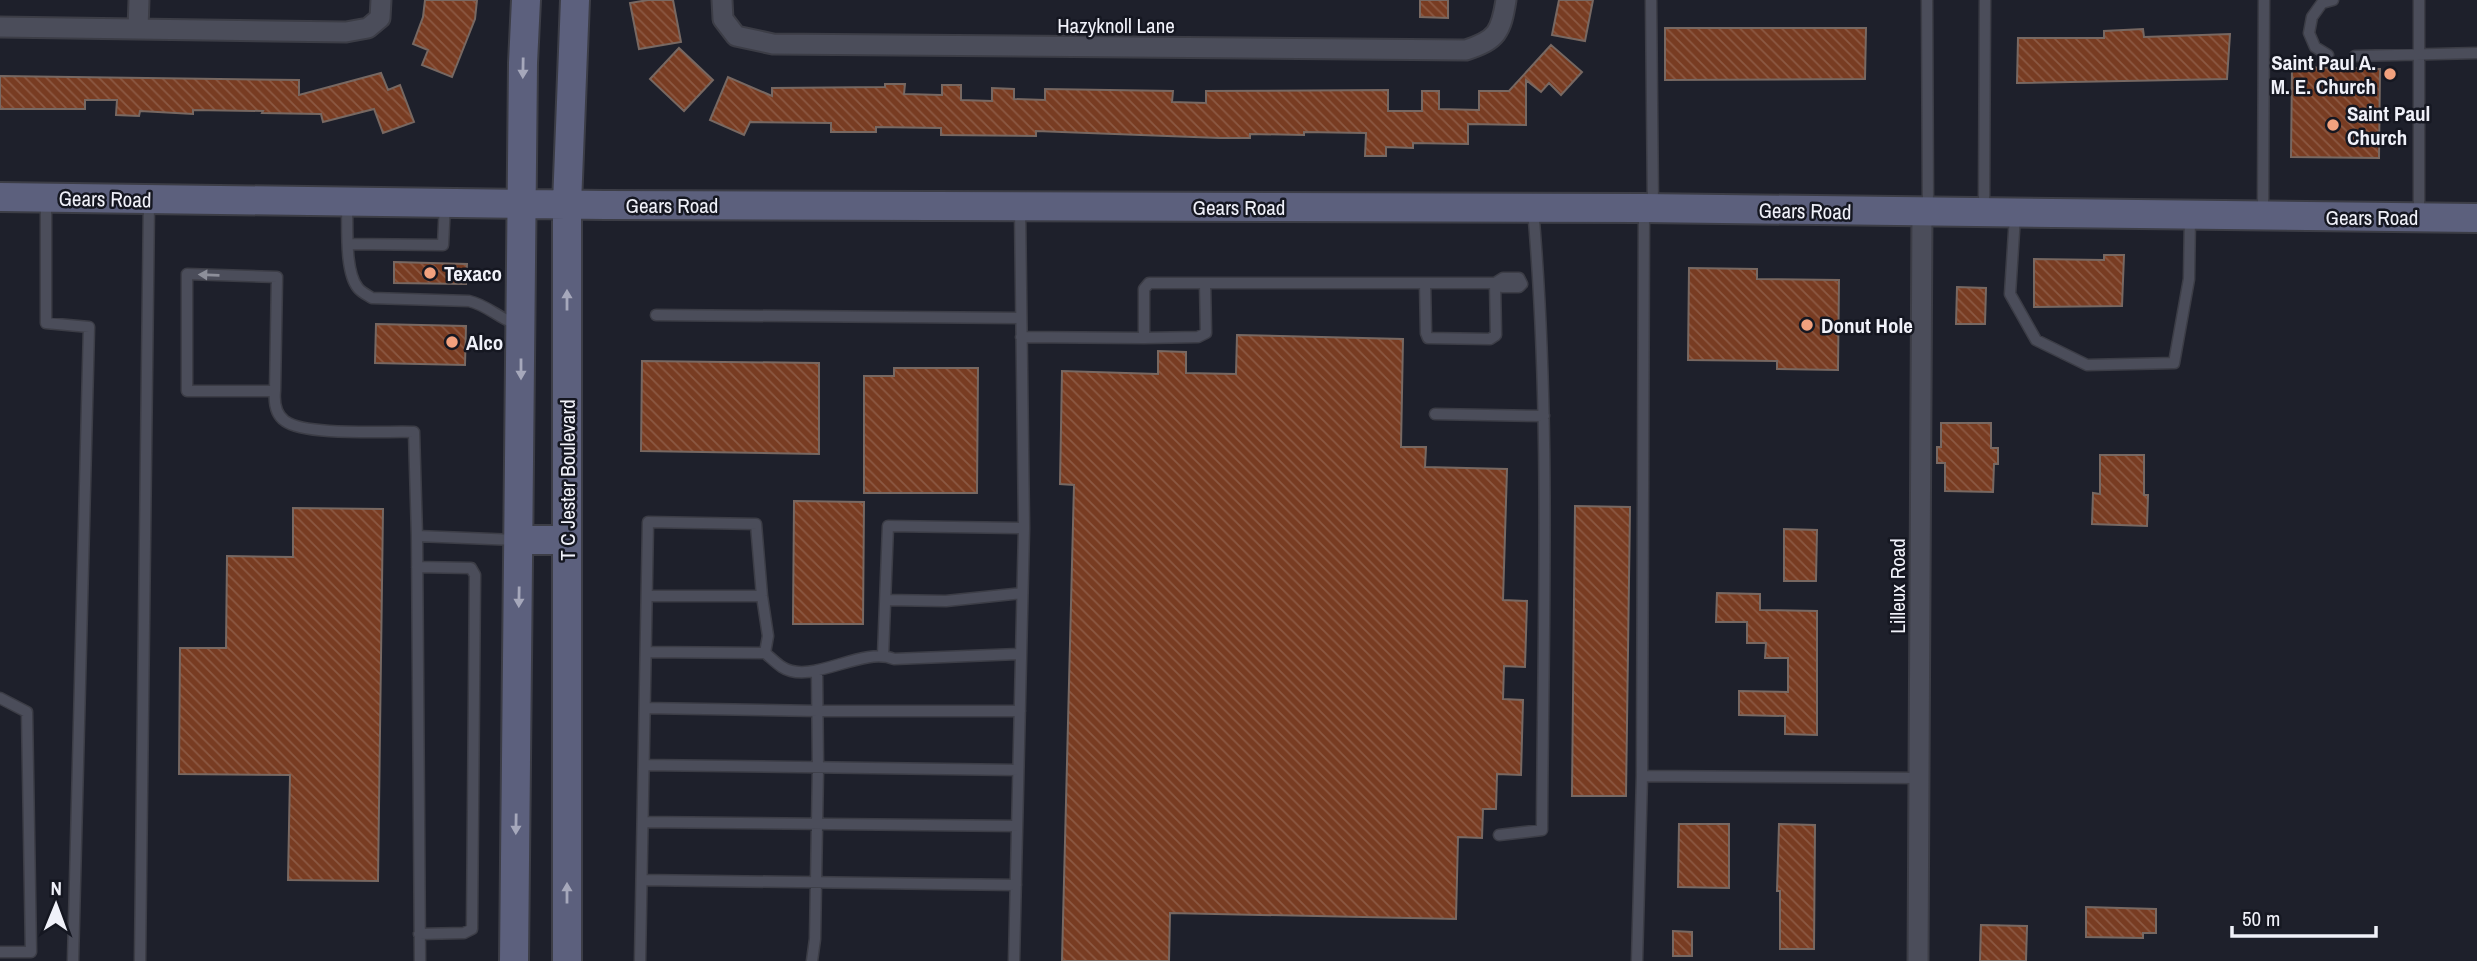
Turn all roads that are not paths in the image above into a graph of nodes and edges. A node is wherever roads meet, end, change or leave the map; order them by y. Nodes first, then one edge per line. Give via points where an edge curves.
1 (139, 0) edge
2 (381, 0) edge
3 (526, 0) edge
4 (575, 0) edge
5 (722, 0) edge
6 (1506, 0) edge
7 (1650, 0) edge
8 (1927, 0) edge
9 (1985, 0) edge
10 (2264, 0) edge
11 (2333, 0) edge
12 (2419, 0) edge
13 (0, 27) edge
14 (138, 29) junction
15 (2419, 53) junction
16 (2477, 53) edge
17 (2328, 55) dead end
18 (2355, 56) dead end
19 (0, 197) edge
20 (46, 198) junction
21 (149, 199) junction
22 (347, 202) junction
23 (445, 203) junction
24 (522, 204) junction
25 (567, 204) junction
26 (1020, 205) junction
27 (1532, 208) junction
28 (1649, 209) junction
29 (1925, 212) junction
30 (1984, 212) junction
31 (2015, 212) junction
32 (2190, 216) junction
33 (2263, 216) junction
34 (2419, 217) junction
35 (2477, 218) edge
36 (349, 244) junction
37 (1205, 283) junction
38 (1425, 283) junction
39 (1495, 283) junction
40 (1539, 284) junction
41 (656, 315) dead end
42 (1021, 318) junction
43 (521, 326) junction
44 (1021, 337) junction
45 (1144, 338) junction
46 (275, 391) junction
47 (1435, 414) dead end
48 (1544, 416) junction
49 (1024, 528) junction
50 (417, 537) junction
51 (520, 540) junction
52 (567, 540) junction
53 (417, 567) junction
54 (1022, 593) junction
55 (647, 596) junction
56 (761, 596) junction
57 (887, 600) junction
58 (646, 652) junction
59 (765, 653) junction
60 (883, 654) junction
61 (1021, 654) junction
62 (817, 673) junction
63 (0, 698) edge
64 (645, 708) junction
65 (1020, 710) junction
66 (818, 711) junction
67 (644, 765) junction
68 (818, 768) junction
69 (1018, 770) junction
70 (1642, 776) junction
71 (1919, 778) junction
72 (643, 822) junction
73 (817, 825) junction
74 (1017, 826) junction
75 (1499, 835) dead end
76 (642, 880) junction
77 (816, 883) junction
78 (1016, 885) junction
79 (419, 934) junction
80 (0, 952) edge
81 (73, 961) edge
82 (140, 961) edge
83 (420, 961) edge
84 (514, 961) edge
85 (567, 961) edge
86 (640, 961) edge
87 (812, 961) edge
88 (1014, 961) edge
89 (1637, 961) edge
90 (1918, 961) edge

1 - 14 street
2 - 14 street via 380,18 368,28 346,32
3 -> 24 main road
4 - 25 main road, T C Jester Boulevard
5 - 6 street, Hazyknoll Lane via 723,19 736,36 773,44 1466,50 1488,43 1497,31
7 - 28 lane
8 - 29 lane
9 - 30 lane
10 - 33 lane
11 - 17 lane via 2322,3 2312,16 2309,33 2315,47
12 - 15 lane
13 - 14 street
15 - 16 lane
15 - 18 lane
15 - 34 lane
19 - 20 main road, Gears Road
20 - 21 main road, Gears Road
20 - 81 lane via 46,323 89,327
21 - 22 main road, Gears Road
21 - 82 lane
22 - 23 main road, Gears Road
22 - 36 lane
23 - 24 main road, Gears Road
23 - 36 lane via 443,245
24 - 25 main road, Gears Road
24 - 43 main road
25 - 26 main road, Gears Road
52 -> 25 main road, T C Jester Boulevard
26 - 27 main road, Gears Road
26 - 42 lane
27 - 28 main road, Gears Road
27 - 40 lane
28 - 29 main road, Gears Road
28 - 70 lane
29 - 30 main road, Gears Road
29 - 71 street, Lilleux Road
30 - 31 main road, Gears Road
31 - 32 main road, Gears Road
31 - 32 lane via 2010,294 2036,340 2087,365 2174,363 2189,279
32 - 33 main road, Gears Road
33 - 34 main road, Gears Road
34 - 35 main road, Gears Road
36 - 43 lane via 355,282 372,298 469,301
37 - 38 lane
37 - 45 lane via 1150,284 1144,289
37 - 45 lane via 1206,333
38 - 39 lane
38 - 39 lane via 1428,338 1490,339 1496,335
39 - 40 lane via 1502,287
40 - 48 lane
41 - 42 lane
42 - 44 lane
43 -> 51 main road
44 - 45 lane
44 - 49 lane
46 -> 46 lane via 277,277 187,274 187,391
46 - 50 lane via 274,405 283,420 302,429 414,432
47 - 48 lane
48 - 75 lane via 1542,830
49 - 54 lane
49 - 57 lane via 888,526
50 - 51 lane
50 - 53 lane
51 - 52 main road
51 -> 84 main road
85 -> 52 main road, T C Jester Boulevard
53 - 79 lane
53 - 79 lane via 471,568 475,575 472,929
54 - 57 lane via 946,601
54 - 61 lane
55 - 56 lane
55 - 56 lane via 648,522 755,524
55 - 58 lane
56 - 59 lane via 768,636
57 - 60 lane
58 - 59 lane
58 - 64 lane
59 - 62 lane via 784,669
60 - 61 lane via 894,659
60 - 62 lane
61 - 65 lane
62 - 66 lane
63 - 80 lane via 27,712 30,952
64 - 66 lane
64 - 67 lane
65 - 66 lane
65 - 69 lane
66 - 68 lane
67 - 68 lane
67 - 72 lane
68 - 69 lane
68 - 73 lane
69 - 74 lane
70 - 71 lane
70 - 89 lane
71 - 90 street, Lilleux Road
72 - 73 lane
72 - 76 lane
73 - 74 lane
73 - 77 lane
74 - 78 lane
76 - 77 lane
76 - 86 lane
77 - 78 lane
77 - 87 lane
78 - 88 lane
79 - 83 lane

